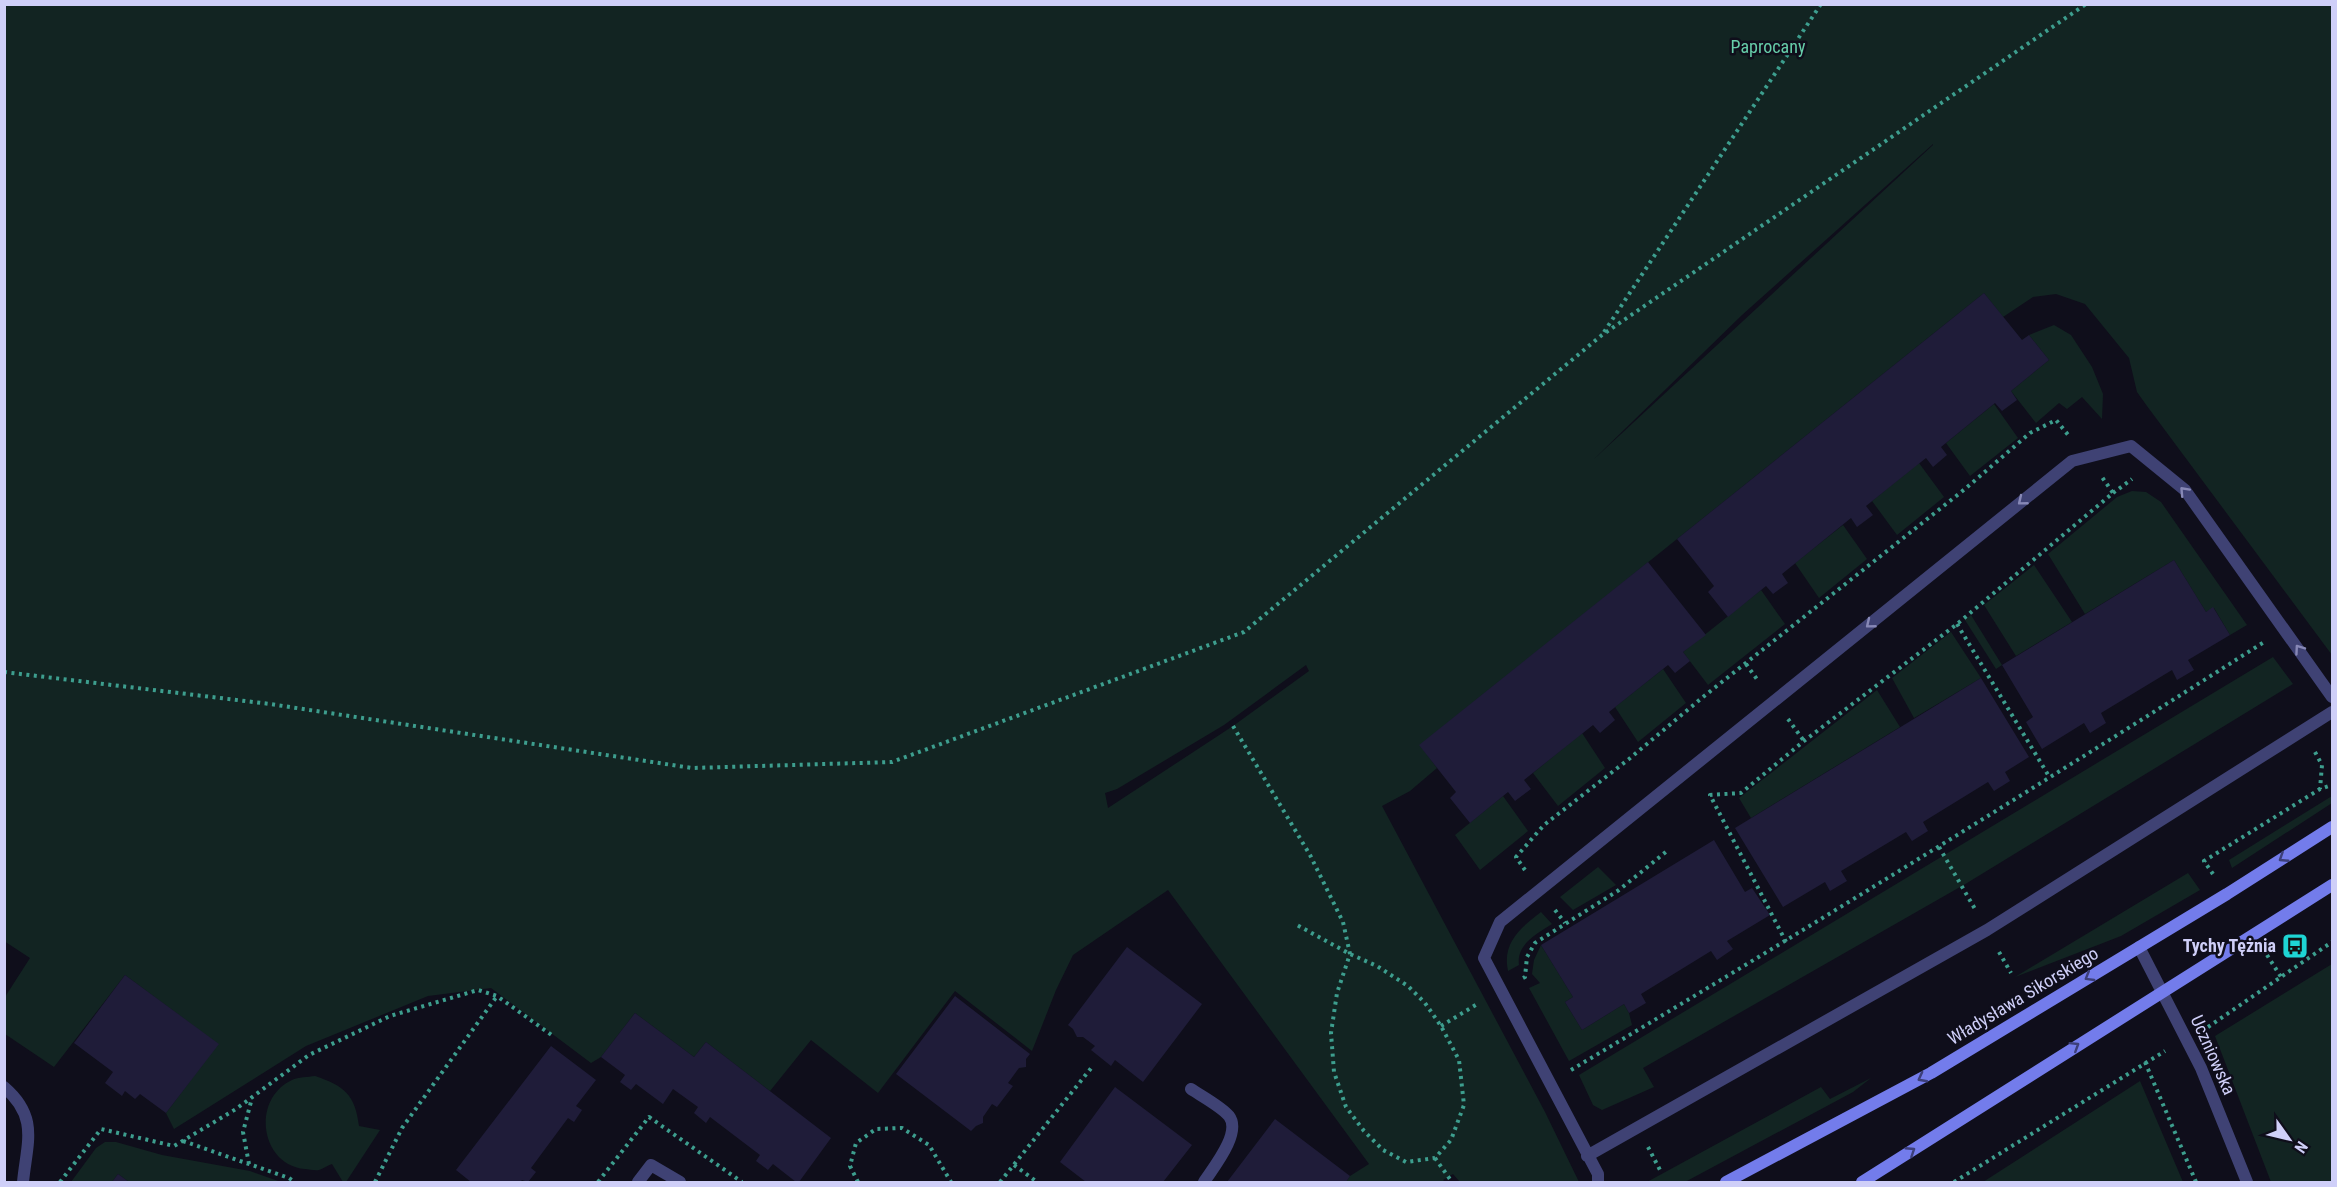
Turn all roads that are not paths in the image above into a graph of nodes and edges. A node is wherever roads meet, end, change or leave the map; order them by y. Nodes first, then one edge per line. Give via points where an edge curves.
1 (2332, 696) edge
2 (2332, 712) edge
3 (2332, 827) edge
4 (2332, 885) edge
5 (2139, 947) junction
6 (2163, 991) junction
7 (4, 1087) edge
8 (1191, 1089) dead end
9 (1587, 1156) junction
10 (23, 1182) edge
11 (638, 1182) edge
12 (680, 1182) edge
13 (1204, 1182) edge
14 (1598, 1182) edge
15 (1726, 1182) edge
16 (1862, 1182) edge
17 (2247, 1182) edge

1 -> 9 street via 2185,490 2131,446 2072,461 1500,922 1484,958
2 - 9 street via 1987,930
3 -> 5 street, Władysława Sikorskiego
4 - 6 street
5 - 6 street, Uczniowska
5 -> 15 street, Władysława Sikorskiego via 1931,1074
16 -> 6 street
6 - 17 street, Uczniowska via 2201,1068
7 - 10 street via 21,1104 28,1123
8 - 13 street via 1230,1116 1233,1127 1229,1143
9 - 14 street via 1598,1174
11 - 12 street via 651,1165

